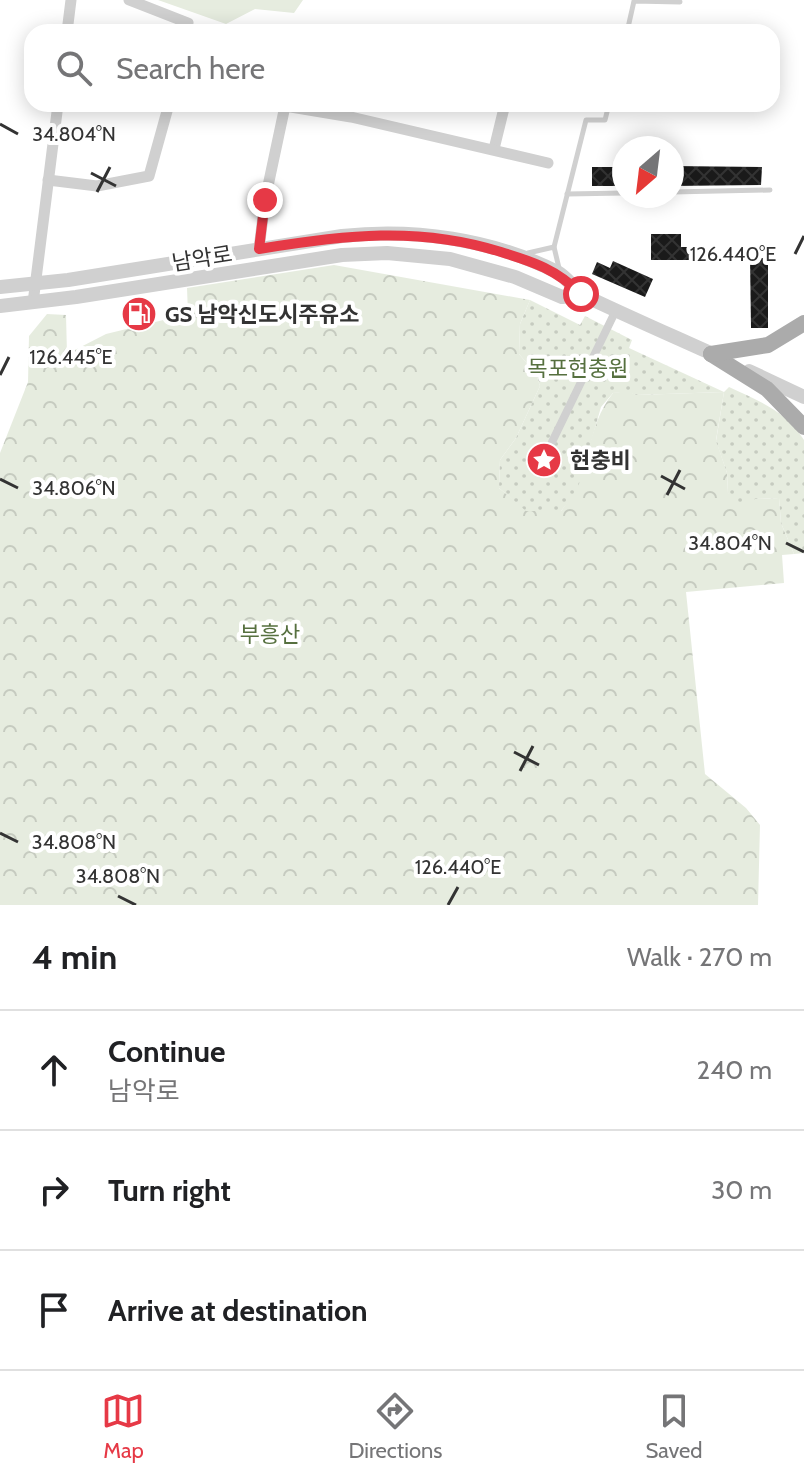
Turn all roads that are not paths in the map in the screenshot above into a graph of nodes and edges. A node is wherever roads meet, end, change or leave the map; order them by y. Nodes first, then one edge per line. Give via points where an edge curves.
1 (71, 0) edge
2 (129, 0) edge
3 (680, 2) edge
4 (68, 24) edge
5 (188, 24) edge
6 (629, 24) edge
7 (57, 112) edge
8 (167, 112) edge
9 (284, 112) edge
10 (321, 112) edge
11 (352, 112) edge
12 (503, 112) edge
13 (607, 112) edge
14 (351, 117) junction
15 (494, 149) junction
16 (548, 163) dead end
17 (48, 180) junction
18 (770, 190) dead end
19 (684, 192) edge
20 (612, 193) edge
21 (567, 194) junction
22 (554, 247) junction
23 (259, 249) junction
24 (505, 253) junction
25 (560, 273) junction
26 (36, 284) junction
27 (0, 287) edge
28 (581, 294) junction
29 (33, 303) junction
30 (0, 306) edge
31 (616, 309) junction
32 (804, 323) edge
33 (711, 354) junction
34 (804, 397) edge
35 (804, 427) edge
36 (552, 442) dead end

1 - 4 street
2 - 5 street
3 - 6 lane via 634,1
7 - 17 street
8 - 17 street via 149,176 97,186
9 - 23 street
10 - 14 street
11 - 14 street
12 - 15 street
13 - 21 lane via 605,120 586,120
14 - 15 street
15 - 16 street
17 - 26 street
18 - 19 lane
20 - 21 lane
21 - 22 lane
22 - 24 lane via 538,253
22 - 25 lane
23 - 24 street, 남악로 via 385,233 442,237
23 - 26 street, 남악로
24 - 25 street, 남악로
25 - 28 street, 남악로
26 - 27 street, 남악로
26 - 29 street
28 - 29 street, 남악로 via 562,297 450,259 387,253 309,259
28 - 31 street, 남악로
29 - 30 street, 남악로
31 - 33 street, 남악로
31 - 36 street
32 - 33 main road via 768,345
33 - 34 street, 남악로
33 - 35 main road via 767,389

